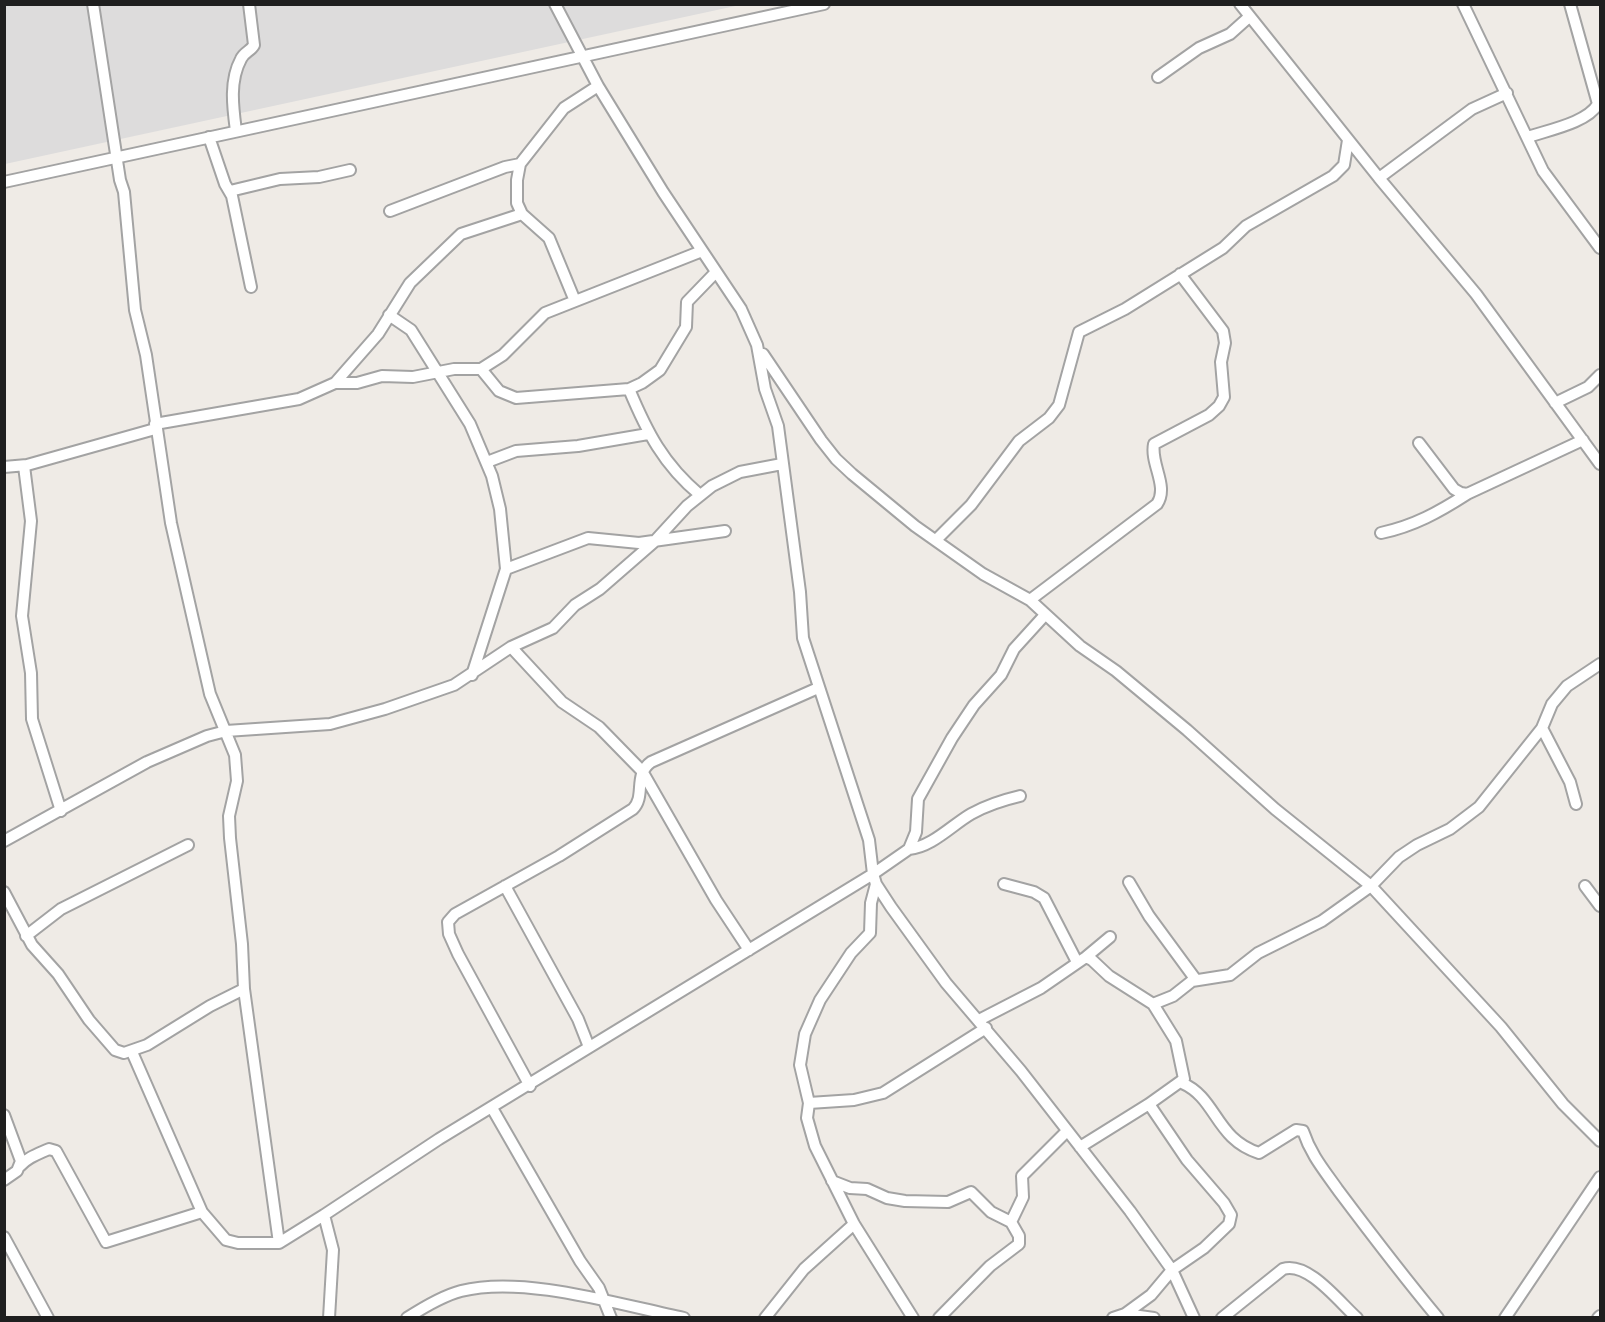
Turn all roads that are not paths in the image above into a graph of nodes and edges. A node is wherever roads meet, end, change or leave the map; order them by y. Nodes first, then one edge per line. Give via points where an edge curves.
1 (93, 4) edge
2 (249, 4) edge
3 (824, 4) edge
4 (1240, 4) edge
5 (1463, 4) edge
6 (1570, 4) edge
7 (560, 6) edge
8 (1249, 18) junction
9 (583, 57) junction
10 (1158, 77) dead end
11 (598, 86) junction
12 (1507, 93) junction
13 (1599, 102) edge
14 (236, 131) junction
15 (209, 137) junction
16 (1528, 137) junction
17 (1348, 140) junction
18 (117, 157) junction
19 (520, 164) junction
20 (350, 170) dead end
21 (1379, 178) junction
22 (4, 182) edge
23 (230, 191) junction
24 (390, 211) dead end
25 (522, 214) junction
26 (1600, 248) edge
27 (702, 251) junction
28 (716, 272) junction
29 (1180, 274) junction
30 (251, 287) dead end
31 (575, 301) junction
32 (389, 315) junction
33 (757, 345) junction
34 (481, 369) junction
35 (440, 372) junction
36 (1600, 375) edge
37 (335, 383) junction
38 (629, 389) junction
39 (1555, 403) junction
40 (155, 426) junction
41 (648, 434) junction
42 (1583, 440) junction
43 (1419, 443) dead end
44 (487, 462) junction
45 (782, 464) junction
46 (1600, 464) edge
47 (24, 466) junction
48 (4, 467) edge
49 (1467, 494) junction
50 (700, 495) junction
51 (724, 531) dead end
52 (1381, 533) dead end
53 (936, 540) junction
54 (654, 542) junction
55 (506, 569) junction
56 (1030, 600) junction
57 (1044, 616) junction
58 (511, 647) junction
59 (1600, 664) edge
60 (472, 675) junction
61 (819, 688) junction
62 (1542, 728) junction
63 (226, 731) junction
64 (642, 771) junction
65 (1020, 796) dead end
66 (1576, 804) dead end
67 (61, 811) junction
68 (4, 841) edge
69 (188, 844) dead end
70 (909, 849) junction
71 (875, 879) junction
72 (1129, 882) dead end
73 (1004, 884) dead end
74 (505, 886) junction
75 (1371, 886) junction
76 (1586, 886) dead end
77 (4, 892) edge
78 (1600, 906) edge
79 (26, 936) junction
80 (1110, 937) dead end
81 (749, 950) junction
82 (1082, 959) junction
83 (1196, 980) junction
84 (244, 990) junction
85 (1154, 1004) junction
86 (982, 1024) junction
87 (589, 1047) junction
88 (132, 1052) junction
89 (1182, 1083) junction
90 (530, 1086) junction
91 (809, 1103) junction
92 (1149, 1104) junction
93 (492, 1108) junction
94 (4, 1114) edge
95 (1066, 1132) junction
96 (1600, 1141) edge
97 (1080, 1147) junction
98 (20, 1166) junction
99 (1600, 1177) edge
100 (4, 1180) edge
101 (832, 1181) junction
102 (202, 1212) junction
103 (324, 1215) junction
104 (1011, 1222) junction
105 (854, 1224) junction
106 (4, 1237) edge
107 (279, 1243) junction
108 (1172, 1270) junction
109 (605, 1302) junction
110 (1125, 1314) junction
111 (48, 1317) edge
112 (329, 1317) edge
113 (407, 1317) edge
114 (611, 1317) edge
115 (684, 1317) edge
116 (765, 1317) edge
117 (913, 1317) edge
118 (939, 1317) edge
119 (1113, 1317) edge
120 (1154, 1317) edge
121 (1194, 1317) edge
122 (1222, 1317) edge
123 (1357, 1317) edge
124 (1438, 1317) edge
125 (1505, 1317) edge

1 - 18 street
2 - 14 street via 254,45 235,73
3 - 9 street
4 - 8 street
5 - 12 street
6 - 13 street
7 - 9 street
8 - 10 street via 1230,34 1199,48
8 - 17 street
9 - 11 street
9 - 14 street
11 - 19 street via 564,108
11 - 27 street
12 - 16 street
12 - 21 street via 1456,120
13 - 16 street via 1587,114
14 - 15 street
15 - 18 street
15 - 23 street
16 - 26 street via 1551,183
17 - 21 street
17 - 29 street via 1347,159 1333,176 1246,226 1223,248
18 - 22 street
18 - 40 street via 135,310 146,355
19 - 24 street
19 - 25 street via 517,189
20 - 23 street via 280,179
21 - 39 street via 1476,294
23 - 30 street
25 - 31 street via 549,238
25 - 32 street via 461,234 410,283
27 - 28 street
27 - 31 street
28 - 33 street via 741,309
28 - 38 street via 687,302 686,327 660,370
29 - 53 street via 1125,309 1078,332 1059,405 1049,418 1018,441 971,505
29 - 56 street via 1223,331 1224,397 1209,415 1154,444 1162,492 1157,504
31 - 34 street via 544,313 503,355
32 - 35 street via 411,330
32 - 37 street via 370,344
33 - 45 street via 765,389 778,426
33 - 53 street via 836,459
34 - 35 street
34 - 38 street via 499,391 516,398
35 - 37 street
35 - 44 street
36 - 39 street via 1588,387
37 - 40 street via 299,399
38 - 41 street
39 - 42 street
40 - 47 street
40 - 63 street via 171,523 207,685
41 - 44 street via 516,451
41 - 50 street via 664,458
42 - 46 street
42 - 49 street
43 - 49 street via 1454,489
44 - 55 street via 500,509
45 - 50 street via 740,472
45 - 61 street via 800,591 801,630
47 - 48 street
47 - 67 street via 31,521 22,616 31,673 32,719
49 - 52 street via 1437,513
50 - 54 street
51 - 54 street
53 - 56 street via 983,574
54 - 55 street via 596,537 579,540
54 - 58 street via 553,628
55 - 60 street
56 - 57 street
57 - 70 street via 1014,649 1001,675 952,738 918,799 916,832
57 - 75 street via 1178,722 1275,809
58 - 60 street
58 - 64 street via 562,702 599,727
59 - 62 street via 1567,686 1552,704
60 - 63 street via 422,697 330,724
61 - 64 street via 651,762
61 - 71 street via 869,840
62 - 66 street via 1570,782
62 - 75 street via 1479,807 1450,829 1417,844
63 - 67 street via 147,762
63 - 84 street via 237,772 229,816
64 - 74 street via 639,801 633,809
64 - 81 street
65 - 70 street via 973,813 923,846
67 - 68 street
69 - 79 street via 62,909
70 - 71 street
71 - 81 street
71 - 86 street via 946,982
71 - 91 street via 870,933 829,986 805,1034 800,1065
72 - 83 street via 1154,924
73 - 82 street via 1044,898
74 - 87 street via 578,1019
74 - 90 street via 455,914 447,927
75 - 83 street via 1322,921 1258,953 1230,975
75 - 96 street
76 - 78 street
77 - 79 street
79 - 88 street via 102,1037 115,1050
80 - 82 street
81 - 87 street
82 - 85 street via 1092,960 1109,976
82 - 86 street
83 - 85 street
84 - 88 street
84 - 107 street
85 - 89 street via 1176,1041 1184,1074
86 - 91 street via 883,1093 854,1100
86 - 95 street
87 - 90 street
88 - 102 street
89 - 92 street
89 - 124 street via 1193,1089 1230,1137 1246,1149 1259,1153 1296,1130 1303,1131 1321,1169
90 - 93 street
91 - 101 street via 808,1126
92 - 97 street
92 - 108 street via 1231,1215 1224,1229
93 - 103 street
93 - 109 street
94 - 98 street
95 - 97 street
95 - 104 street via 1022,1176 1023,1197
97 - 108 street
98 - 100 street
98 - 102 street via 27,1158 49,1149 56,1151 106,1242
99 - 125 street
101 - 104 street via 905,1201 948,1202 971,1192 991,1212
101 - 105 street
102 - 107 street via 226,1240
103 - 107 street
103 - 112 street via 333,1250
104 - 118 street via 1019,1244 990,1266
105 - 116 street via 804,1269
105 - 117 street
106 - 111 street
108 - 110 street via 1151,1295
108 - 121 street
109 - 113 street via 550,1290 496,1286 448,1295
109 - 114 street
109 - 115 street
110 - 119 street
110 - 120 street
122 - 123 street via 1283,1269 1294,1267 1317,1279

